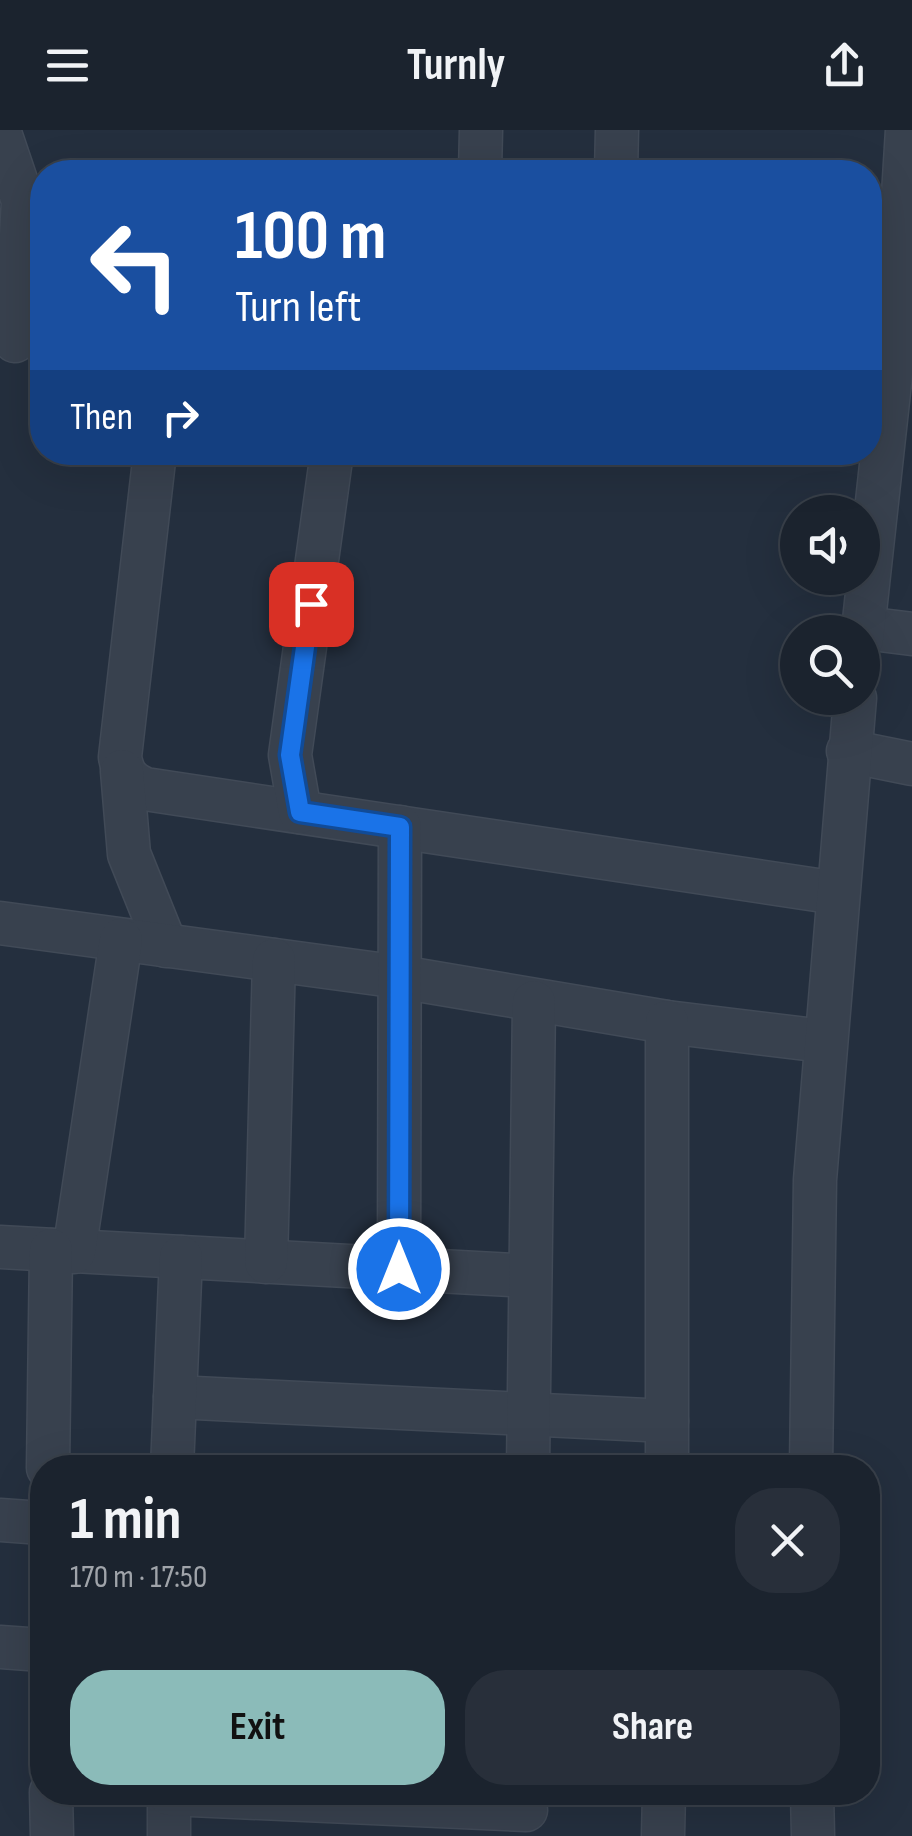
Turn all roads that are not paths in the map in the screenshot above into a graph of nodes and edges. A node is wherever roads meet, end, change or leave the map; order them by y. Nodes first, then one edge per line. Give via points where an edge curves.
1 (481, 130) edge
2 (618, 130) edge
3 (907, 130) edge
4 (0, 133) edge
5 (480, 160) edge
6 (617, 160) edge
7 (886, 249) edge
8 (19, 342) edge
9 (902, 356) edge
10 (154, 465) edge
11 (330, 465) edge
12 (895, 494) edge
13 (867, 615) edge
14 (880, 633) edge
15 (912, 634) edge
16 (853, 715) edge
17 (848, 751) junction
18 (912, 764) edge
19 (122, 771) junction
20 (300, 812) junction
21 (400, 827) junction
22 (837, 893) junction
23 (0, 923) edge
24 (121, 940) junction
25 (166, 946) junction
26 (274, 960) junction
27 (400, 977) junction
28 (534, 1002) junction
29 (667, 1022) junction
30 (823, 1041) junction
31 (0, 1247) edge
32 (62, 1251) junction
33 (180, 1257) junction
34 (266, 1262) junction
35 (399, 1269) junction
36 (530, 1276) junction
37 (175, 1397) junction
38 (528, 1415) junction
39 (667, 1421) junction
40 (49, 1455) edge
41 (173, 1455) edge
42 (528, 1455) edge
43 (666, 1455) edge
44 (811, 1455) edge
45 (0, 1520) edge
46 (30, 1522) edge
47 (0, 1648) edge
48 (30, 1649) edge
49 (51, 1805) edge
50 (169, 1805) edge
51 (383, 1805) edge
52 (664, 1805) edge
53 (812, 1805) edge
54 (526, 1813) edge
55 (52, 1836) edge
56 (169, 1836) edge
57 (663, 1836) edge
58 (813, 1836) edge

1 - 5 street
2 - 6 street
3 - 7 street
4 - 8 street via 23,201
7 - 9 street
9 - 12 street
10 - 19 street
11 - 20 street via 290,755
12 - 13 street
14 - 15 street
16 - 17 street
17 - 18 street
17 - 22 street
19 - 20 street via 145,789
19 - 25 street via 132,866
20 - 21 street
21 - 22 street
21 - 27 street
22 - 30 street
23 - 24 street
24 - 25 street
24 - 32 street
25 - 26 street
26 - 27 street
26 - 34 street
27 - 28 street
27 - 35 street
28 - 29 street
28 - 36 street
29 - 30 street
29 - 39 street
30 - 44 street
31 - 32 street
32 - 33 street
32 - 40 street
33 - 34 street
33 - 37 street
34 - 35 street
35 - 36 street
36 - 38 street
37 - 38 street
37 - 41 street
38 - 39 street
38 - 42 street
39 - 43 street
45 - 46 street
47 - 48 street
49 - 55 street
50 - 56 street
51 - 54 street
52 - 57 street
53 - 58 street

